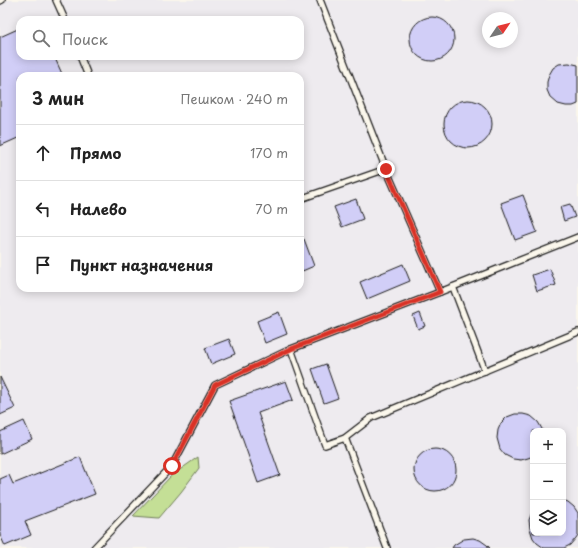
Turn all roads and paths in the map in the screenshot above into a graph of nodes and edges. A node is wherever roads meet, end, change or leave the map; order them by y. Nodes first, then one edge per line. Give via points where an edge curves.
1 (56, 0) edge
2 (320, 0) edge
3 (63, 16) edge
4 (82, 60) edge
5 (86, 72) edge
6 (386, 169) junction
7 (304, 198) edge
8 (578, 237) edge
9 (454, 287) junction
10 (440, 292) junction
11 (578, 332) edge
12 (291, 349) junction
13 (485, 371) junction
14 (345, 438) junction
15 (94, 548) edge
16 (387, 548) edge

1 - 3 lane
2 - 6 lane
4 - 5 lane
6 - 7 lane
6 - 10 lane
8 - 9 lane
9 - 10 lane
9 - 13 lane
10 - 12 lane
11 - 13 lane
12 - 14 lane via 325,445
12 - 15 lane via 215,385 172,466
13 - 14 lane via 371,418
14 - 16 lane

